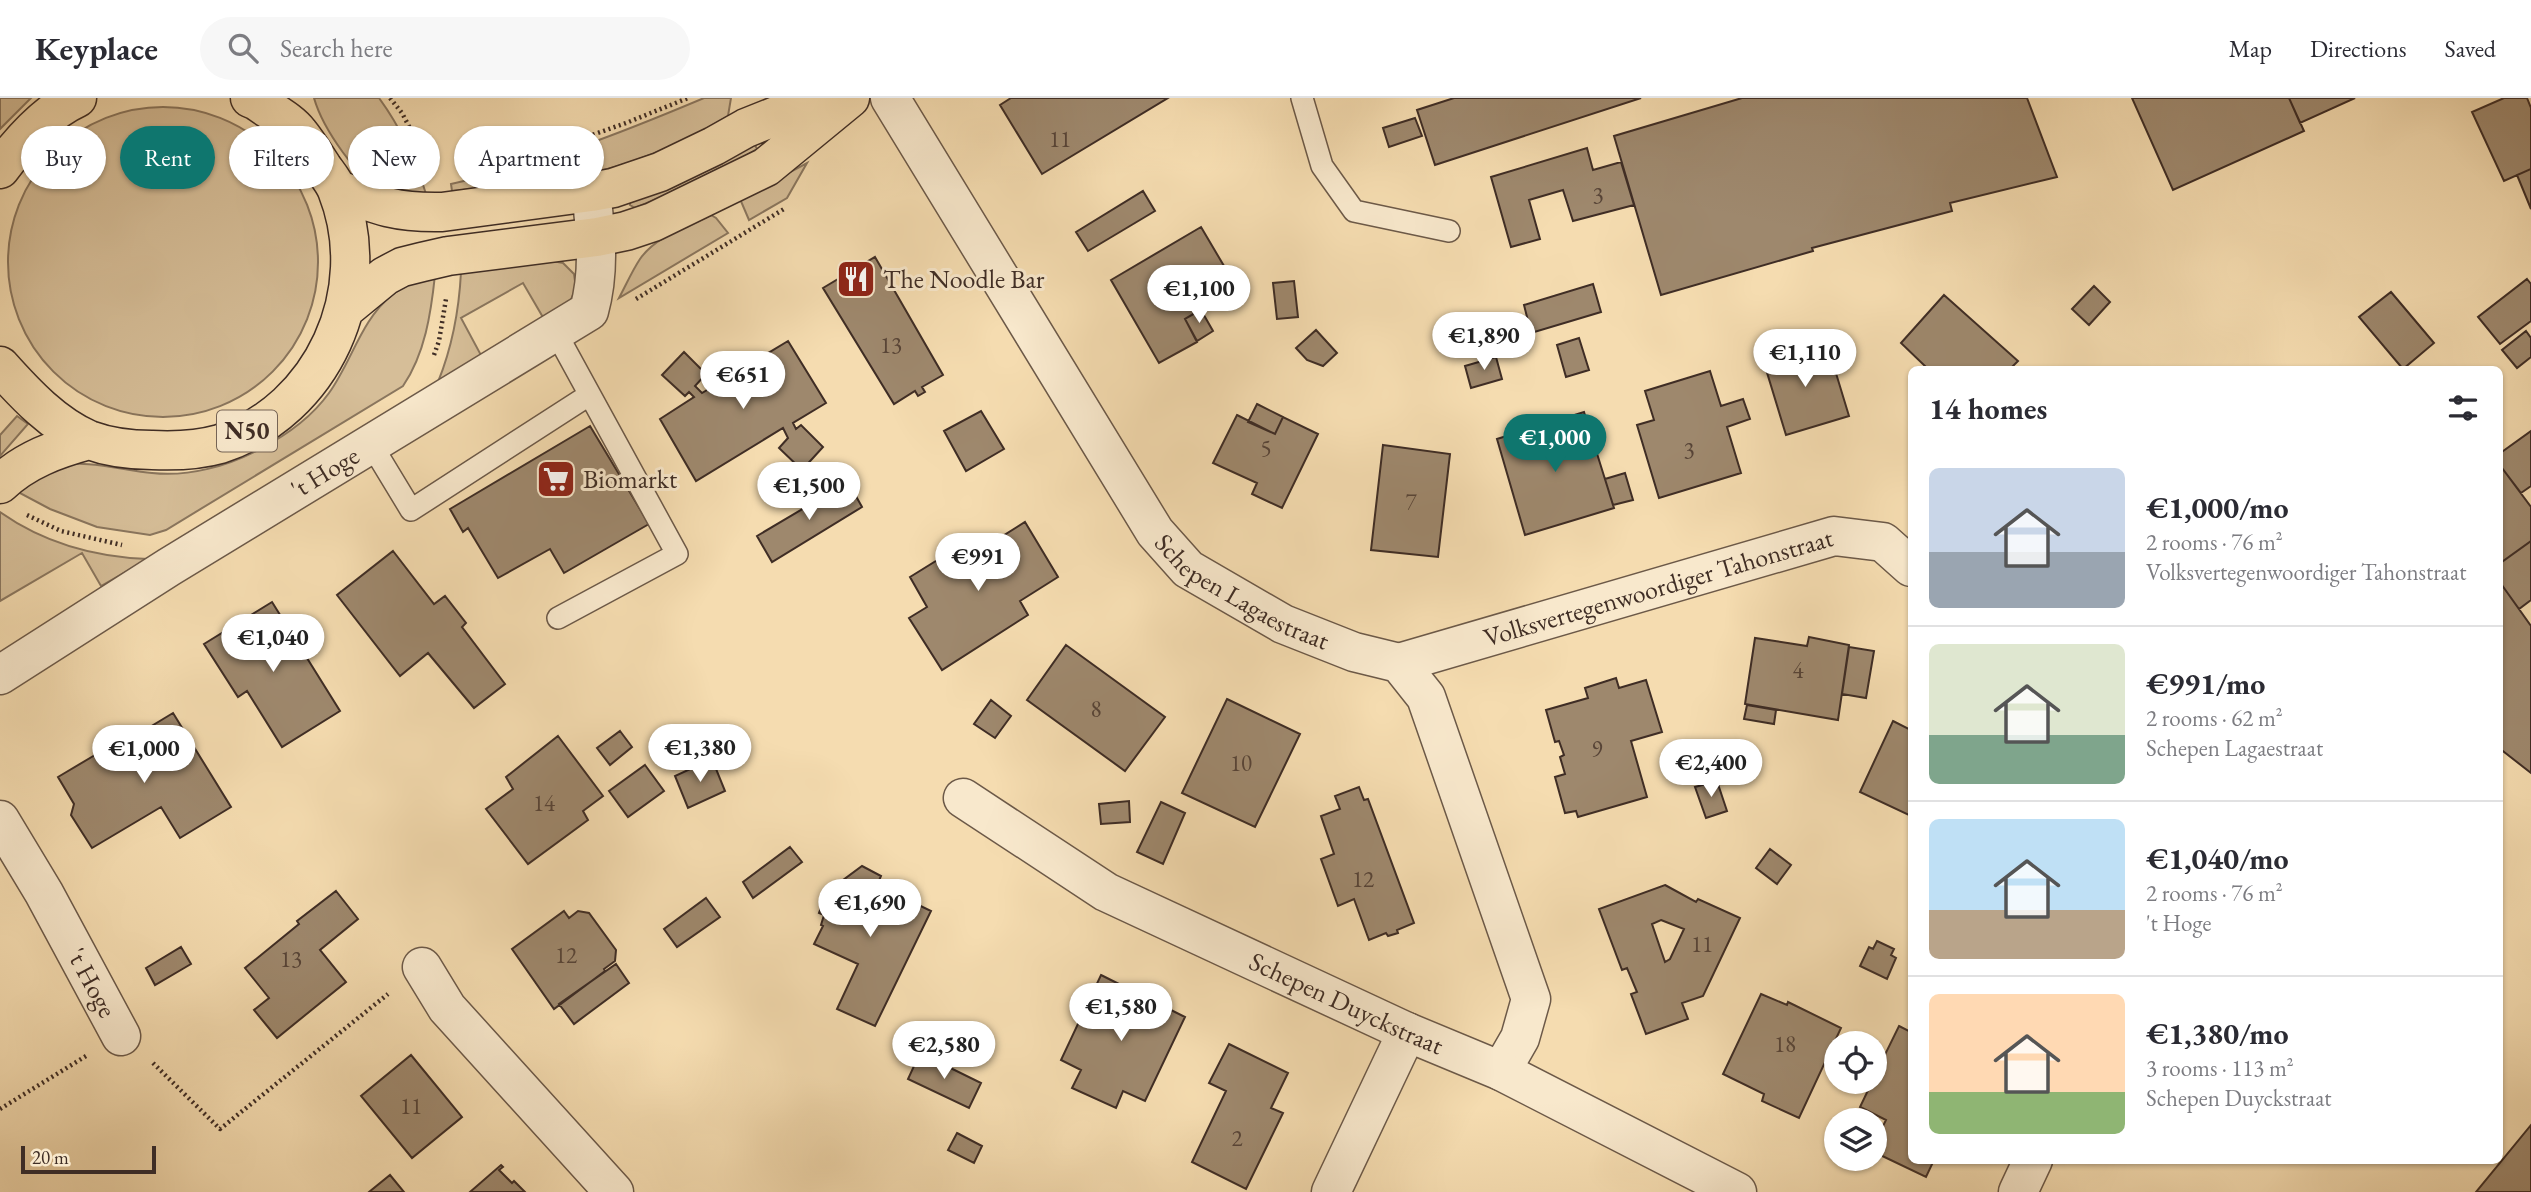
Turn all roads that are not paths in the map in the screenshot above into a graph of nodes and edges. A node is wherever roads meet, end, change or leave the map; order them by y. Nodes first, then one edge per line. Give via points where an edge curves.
1 (77, 98) edge
2 (250, 98) edge
3 (821, 98) edge
4 (850, 98) edge
5 (890, 98) edge
6 (1302, 98) edge
7 (0, 169) edge
8 (337, 189) junction
9 (591, 192) junction
10 (1450, 231) dead end
11 (597, 237) junction
12 (346, 308) junction
13 (555, 331) junction
14 (0, 366) edge
15 (589, 395) junction
16 (89, 440) junction
17 (372, 444) junction
18 (11, 498) edge
19 (1908, 564) edge
20 (558, 618) dead end
21 (1399, 663) junction
22 (0, 676) edge
23 (963, 798) dead end
24 (0, 820) edge
25 (422, 967) road end
26 (1407, 1032) junction
27 (121, 1036) road end
28 (1501, 1071) junction
29 (2031, 1164) edge
30 (614, 1192) edge
31 (1331, 1192) edge
32 (1737, 1192) edge
33 (2018, 1192) edge

1 - 7 main road via 62,105
2 - 8 main road, N50 via 298,131
3 - 9 main road via 746,128 660,172
4 - 11 main road, N50 via 766,167 653,222
5 - 21 street, Schepen Lagaestraat via 1155,532 1188,569 1283,624 1354,652
6 - 10 lane via 1322,166 1354,211
8 - 9 main road via 371,204 419,212
8 - 12 main road, N50 via 348,232
9 - 11 street, 't Hoge
11 - 12 main road, N50 via 422,261 385,276
11 - 13 street, 't Hoge via 596,285 589,311
12 - 16 main road, N50 via 332,345 310,381 262,424 219,444 173,451 132,450
13 - 15 lane
13 - 17 street, 't Hoge
14 - 16 main road, N50 via 53,418
15 - 17 lane via 411,510
15 - 20 lane via 677,554
16 - 18 main road, N50 via 29,462
17 - 22 street, 't Hoge
19 - 21 street, Volksvertegenwoordiger Tahonstraat via 1884,542 1834,536
21 - 28 street via 1426,697 1531,999 1520,1038
23 - 26 street, Schepen Duyckstraat via 1106,892
24 - 27 street, 't Hoge
25 - 30 street via 447,1008
26 - 28 street, Schepen Duyckstraat
26 - 31 street
28 - 32 street, Schepen Duyckstraat
29 - 33 street

